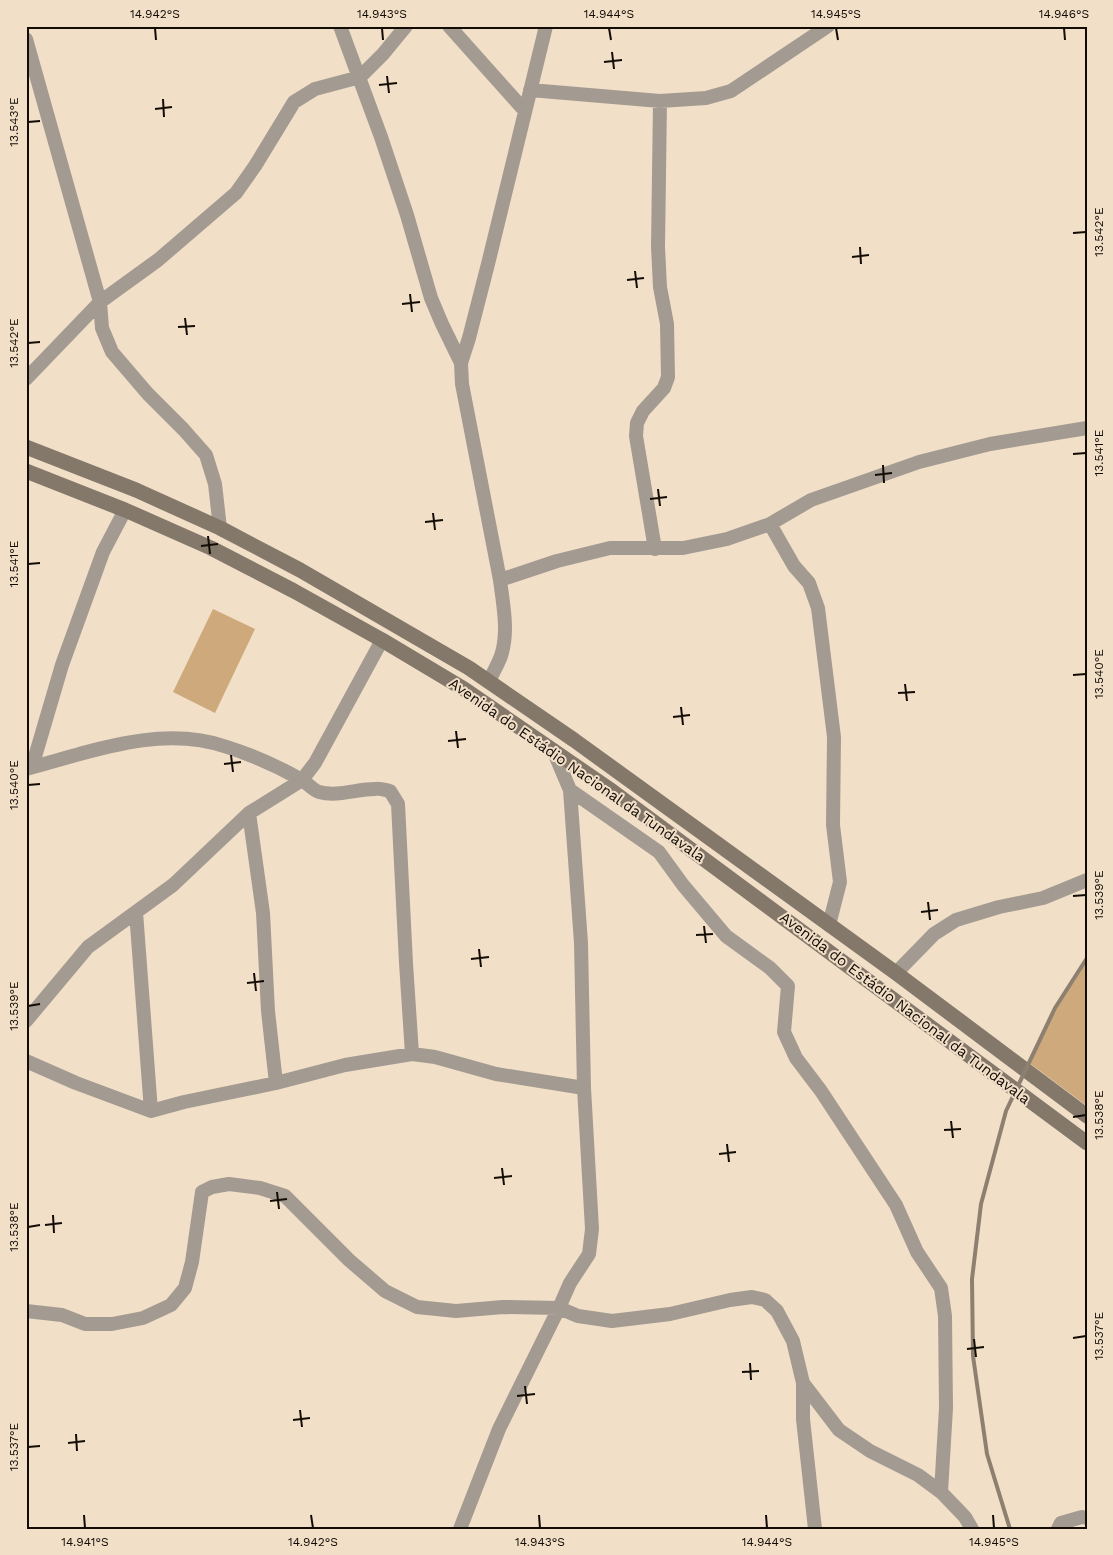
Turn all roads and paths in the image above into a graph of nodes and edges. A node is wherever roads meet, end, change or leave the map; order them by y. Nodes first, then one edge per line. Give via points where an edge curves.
1 (340, 26) edge
2 (406, 26) edge
3 (449, 26) edge
4 (546, 26) edge
5 (828, 26) edge
6 (26, 39) edge
7 (360, 77) junction
8 (530, 90) junction
9 (660, 101) junction
10 (525, 111) junction
11 (100, 302) junction
12 (461, 363) junction
13 (26, 379) edge
14 (1087, 428) edge
15 (26, 447) edge
16 (26, 471) edge
17 (125, 510) junction
18 (770, 524) junction
19 (220, 528) junction
20 (656, 549) junction
21 (500, 580) junction
22 (382, 640) junction
23 (489, 681) junction
24 (553, 750) junction
25 (29, 768) edge
26 (302, 780) junction
27 (570, 790) junction
28 (249, 813) junction
29 (1087, 880) edge
30 (136, 912) junction
31 (829, 926) junction
32 (896, 973) junction
33 (26, 1021) edge
34 (412, 1054) junction
35 (26, 1061) edge
36 (276, 1083) junction
37 (584, 1088) junction
38 (151, 1111) junction
39 (1087, 1116) edge
40 (1086, 1143) edge
41 (558, 1308) junction
42 (26, 1311) edge
43 (803, 1384) junction
44 (941, 1492) junction
45 (1087, 1518) edge
46 (460, 1529) edge
47 (815, 1529) edge
48 (972, 1529) edge
49 (1058, 1529) edge

1 - 7 street
2 - 7 street
3 - 10 street
4 - 8 street
5 - 9 street via 731,91 706,98
6 - 11 street
7 - 11 street via 315,89 294,102 236,193 158,260
7 - 12 street via 432,298
8 - 9 street
8 - 10 street
9 - 20 street via 658,247 660,287 667,324 668,377 664,388 643,410 636,436
10 - 12 street
11 - 13 street
11 - 19 street via 102,328 112,352 206,455 215,484
12 - 21 street via 462,384
14 - 18 street via 990,444 919,462 811,500
15 - 19 street, Avenida do Estádio Nacional da Tundavala via 136,490
16 - 17 street, Avenida do Estádio Nacional da Tundavala
17 - 22 street, Avenida do Estádio Nacional da Tundavala via 211,548
17 - 25 street via 103,552
18 - 20 street via 727,539 683,548
18 - 31 street via 794,566 808,583 818,608 834,737 833,825 840,882
19 - 23 street, Avenida do Estádio Nacional da Tundavala via 300,570
20 - 21 street via 610,548
21 - 23 street via 504,632 501,654
22 - 24 street, Avenida do Estádio Nacional da Tundavala via 464,689
22 - 26 street via 316,764
23 - 31 street, Avenida do Estádio Nacional da Tundavala
24 - 27 street
24 - 40 street, Avenida do Estádio Nacional da Tundavala
25 - 26 street via 144,739 191,738 226,746
26 - 28 street
26 - 34 street via 317,792 342,794 376,788 390,791 398,804
27 - 37 street via 581,943
27 - 44 street via 659,852 726,936 770,968 788,986 784,1032 796,1058 896,1205 916,1252 941,1288 945,1316 946,1408
28 - 30 street via 173,885
28 - 36 street via 263,914
29 - 32 street via 1043,898 956,920 934,934
30 - 33 street via 88,946
30 - 38 street
31 - 32 street, Avenida do Estádio Nacional da Tundavala
32 - 39 street, Avenida do Estádio Nacional da Tundavala
34 - 36 street via 345,1065
34 - 37 street via 496,1074
35 - 38 street
36 - 38 street
37 - 41 street via 592,1229 589,1254
41 - 42 street via 503,1307 456,1311 417,1307 385,1291 348,1260 285,1196 260,1188 229,1184 202,1192 185,1288 171,1305 144,1318 112,1324 85,1324 62,1315
41 - 43 street via 578,1316 612,1321 670,1314 730,1300 752,1297 765,1300 777,1311 793,1341
41 - 46 street via 499,1430
43 - 44 street via 840,1430 870,1451 918,1474
43 - 47 street via 803,1420
44 - 48 street
45 - 49 street via 1061,1523

